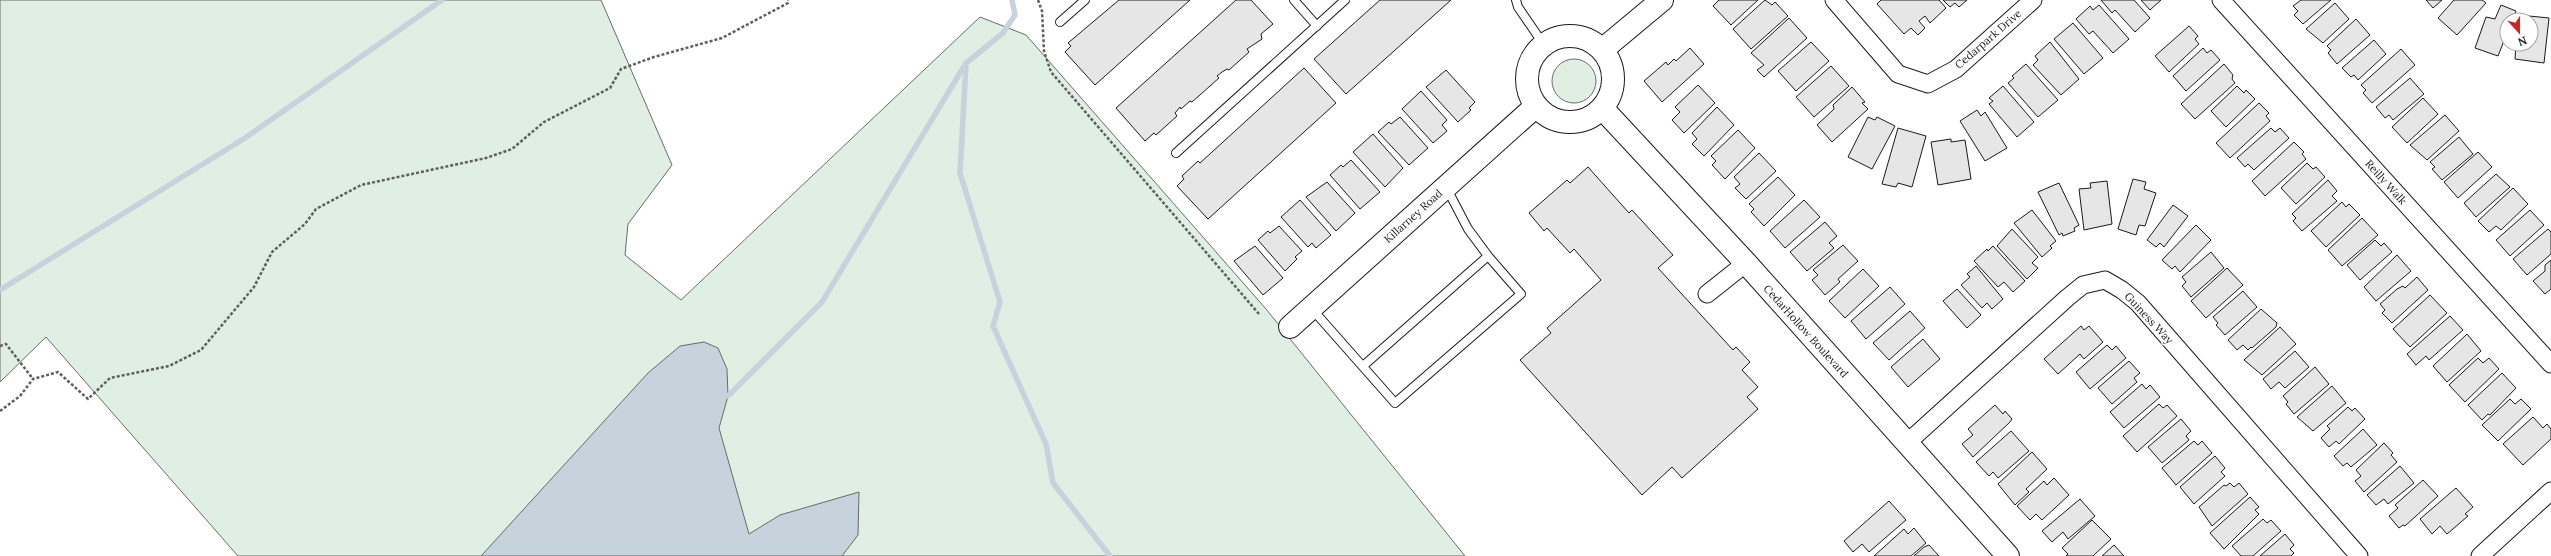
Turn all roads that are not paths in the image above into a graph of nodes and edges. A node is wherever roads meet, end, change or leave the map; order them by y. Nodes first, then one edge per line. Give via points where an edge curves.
1 (1085, 0) edge
2 (1294, 0) edge
3 (1345, 0) edge
4 (1516, 0) edge
5 (1662, 0) edge
6 (1834, 0) edge
7 (2033, 0) edge
8 (2221, 0) edge
9 (1060, 22) dead end
10 (1317, 26) junction
11 (1544, 45) junction
12 (1602, 50) junction
13 (1536, 106) junction
14 (1602, 108) junction
15 (1176, 153) dead end
16 (1446, 187) junction
17 (1488, 256) junction
18 (1746, 263) junction
19 (1707, 294) dead end
20 (1311, 308) junction
21 (1290, 327) dead end
22 (2551, 364) edge
23 (1363, 366) junction
24 (1907, 443) junction
25 (2551, 491) edge
26 (2008, 556) edge
27 (2359, 556) edge
28 (2480, 556) edge

1 - 9 lane
2 - 10 lane
3 - 10 lane
4 - 11 lane
5 - 12 street
6 - 7 street, Cedarpark Drive via 1898,74 1928,84 1956,69
8 - 22 street, Reilly Walk
10 - 15 lane
11 - 12 street via 1568,36 1583,38
11 - 13 street via 1534,56 1528,70 1527,84
12 - 14 street via 1611,66 1613,81 1610,96
13 - 14 street via 1556,120 1571,122 1586,119
13 - 16 street, Killarney Road
14 - 18 street, CedarHollow Boulevard
16 - 17 lane via 1468,228
16 - 20 street, Killarney Road
17 - 23 lane
17 - 23 lane via 1521,294 1395,403
18 - 19 street
18 - 24 street, CedarHollow Boulevard
20 - 21 street, Killarney Road
20 - 23 lane
24 - 26 street, CedarHollow Boulevard
24 - 27 street, Guiness Way via 2066,298 2083,285 2105,280 2138,303
25 - 28 street

